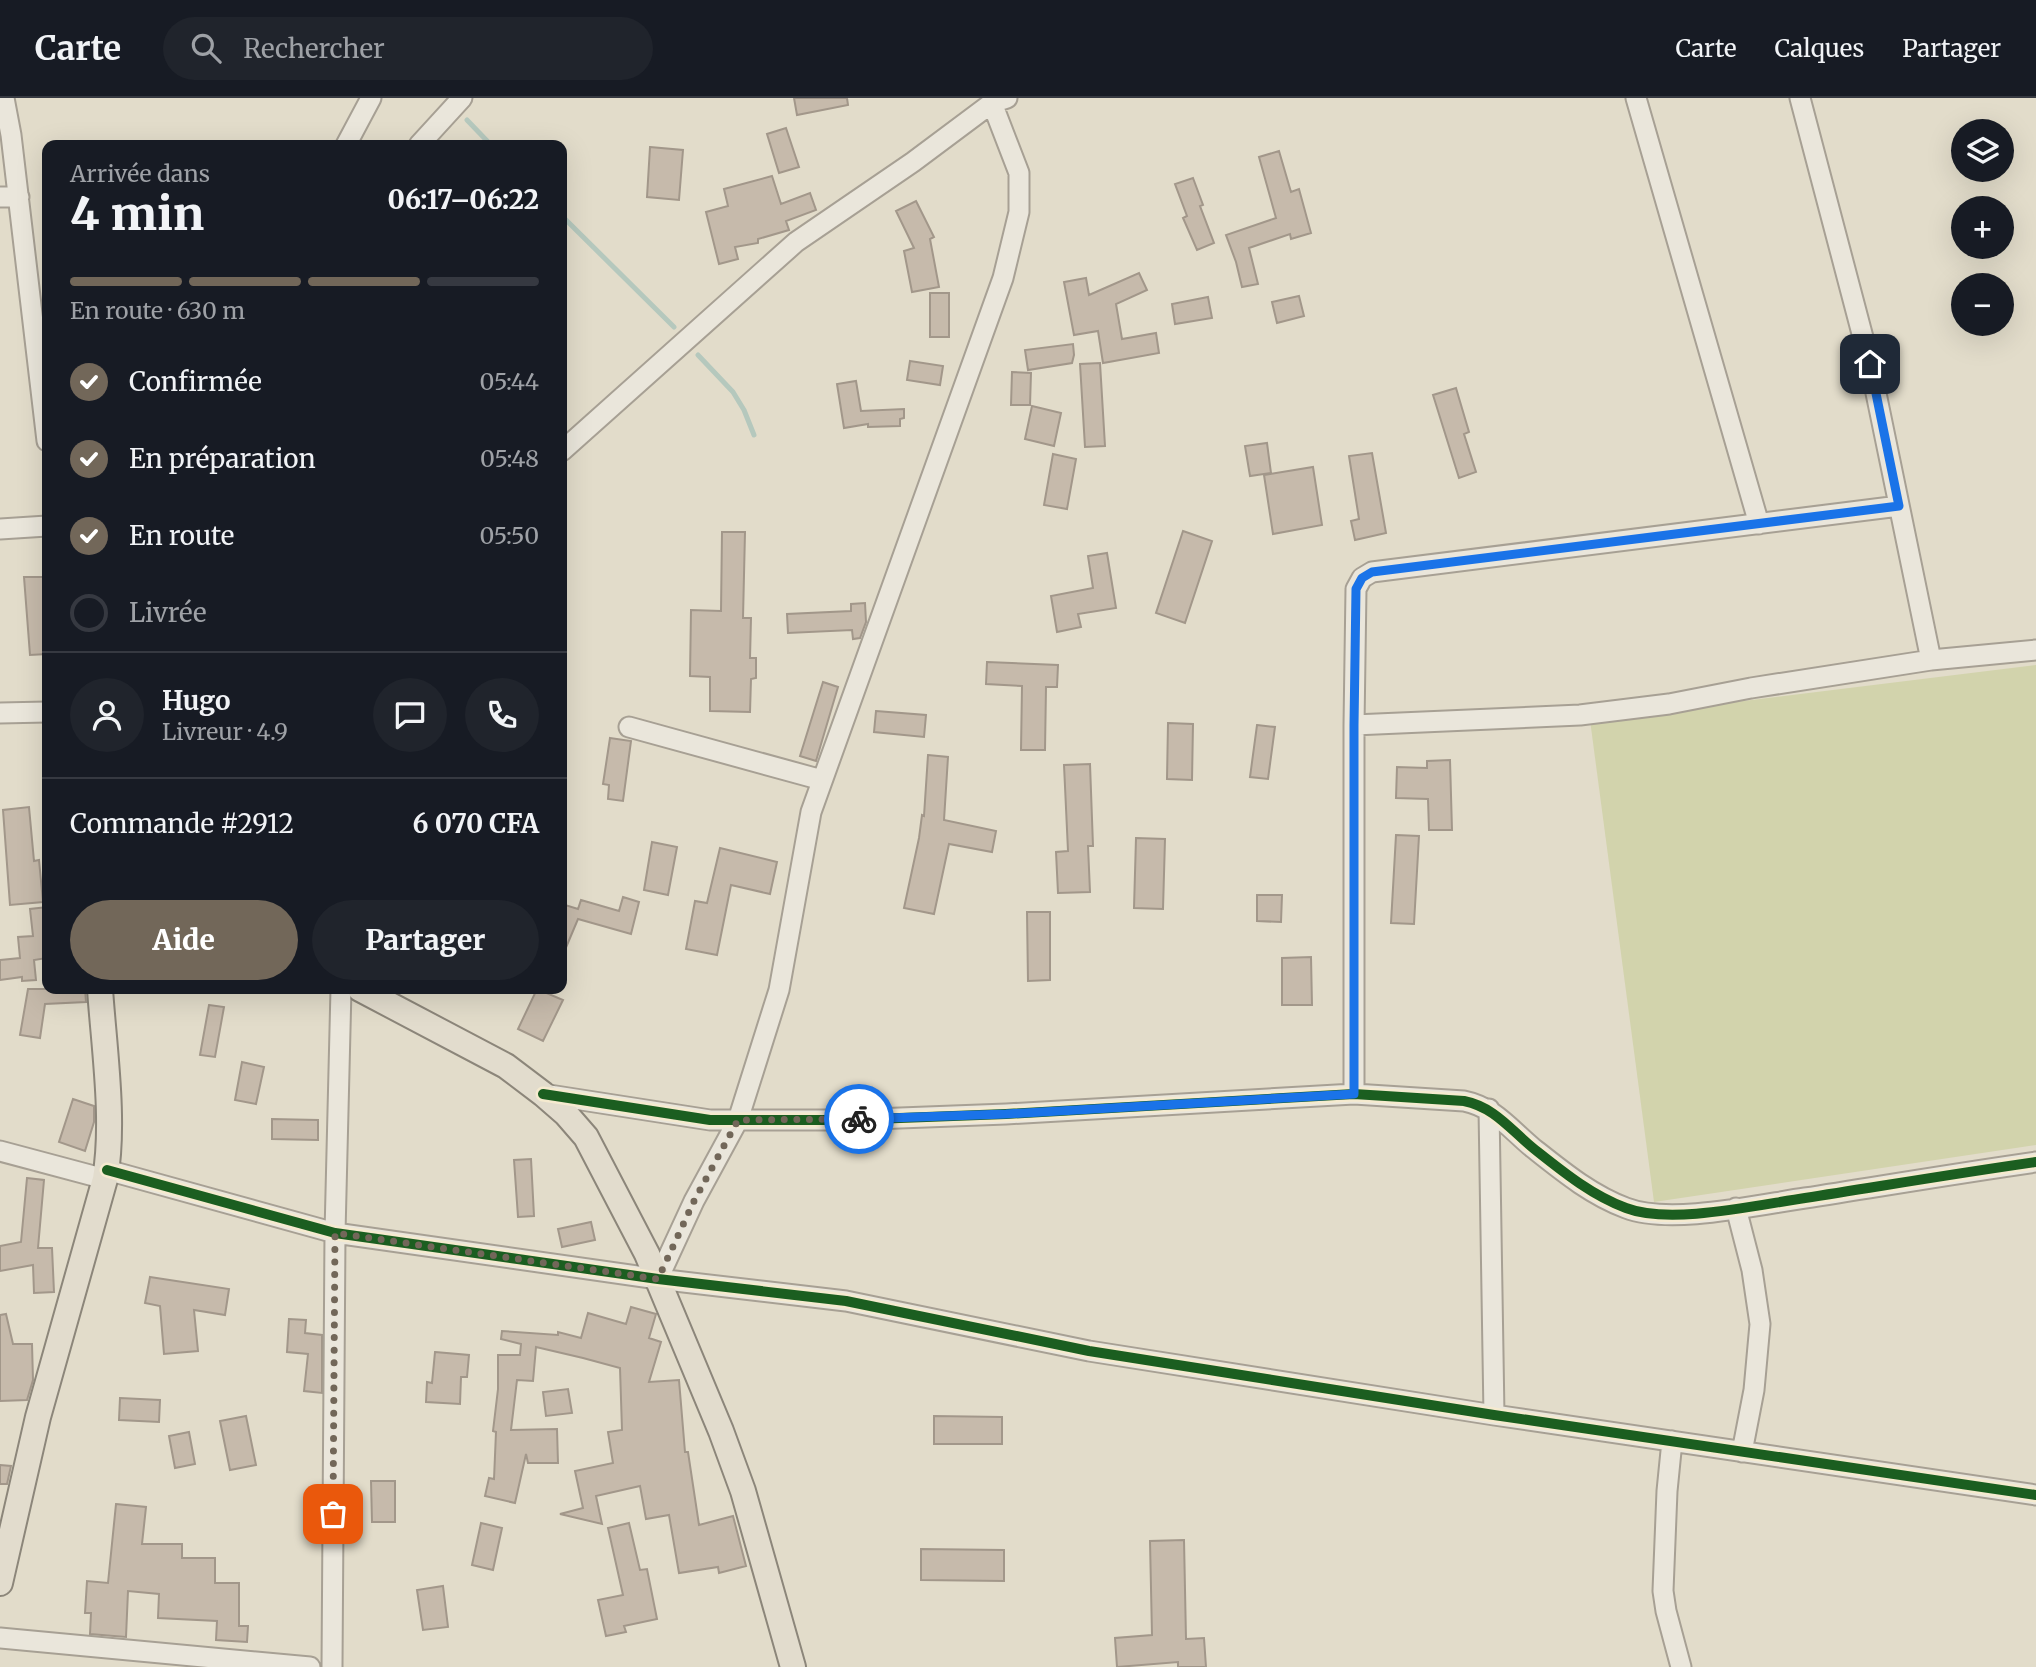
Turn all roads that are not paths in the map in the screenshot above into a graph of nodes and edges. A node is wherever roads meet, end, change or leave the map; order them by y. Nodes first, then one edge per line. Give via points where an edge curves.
1 (4, 98) edge
2 (371, 98) edge
3 (462, 98) edge
4 (1636, 98) edge
5 (1800, 98) edge
6 (1000, 101) edge
7 (349, 140) edge
8 (424, 140) edge
9 (9, 197) edge
10 (42, 409) edge
11 (567, 447) edge
12 (1899, 506) junction
13 (1759, 524) junction
14 (42, 526) edge
15 (0, 529) edge
16 (2036, 650) edge
17 (1931, 660) junction
18 (42, 712) edge
19 (0, 713) edge
20 (1354, 725) junction
21 (629, 727) dead end
22 (822, 780) junction
23 (100, 994) edge
24 (341, 994) edge
25 (369, 994) edge
26 (543, 1094) junction
27 (1354, 1094) junction
28 (1489, 1110) junction
29 (738, 1120) junction
30 (0, 1151) edge
31 (2036, 1162) edge
32 (106, 1175) junction
33 (1736, 1208) junction
34 (335, 1233) junction
35 (658, 1279) junction
36 (1494, 1415) junction
37 (1672, 1441) junction
38 (1742, 1452) junction
39 (2036, 1495) edge
40 (0, 1583) edge
41 (0, 1638) edge
42 (310, 1667) edge
43 (332, 1667) edge
44 (793, 1667) edge
45 (1681, 1667) edge

1 - 9 street via 11,135
2 - 7 street
3 - 8 street
4 - 13 street
5 - 12 street via 1870,364
6 - 11 street via 796,242
6 - 22 street via 1019,173 1019,212 1003,278
9 - 10 street
12 - 13 street
12 - 17 street
13 - 20 street via 1372,572 1356,589
14 - 15 street
16 - 17 street
17 - 20 street via 1580,715
18 - 19 street
20 - 27 street
21 - 22 street
22 - 29 street via 811,812 779,990
23 - 32 main road via 108,1110
24 - 34 street
25 - 26 main road via 506,1066
26 - 29 street via 710,1120
26 - 35 main road via 586,1138
27 - 28 street via 1464,1101
27 - 29 street via 1006,1114
28 - 33 street via 1570,1176 1630,1210 1660,1216
28 - 36 street
29 - 35 street
30 - 32 street
31 - 33 street
32 - 34 street
32 - 40 main road via 38,1417
33 - 38 street via 1760,1324
34 - 35 street
34 - 43 street
35 - 36 street via 846,1301 1089,1351
35 - 44 main road via 743,1491
36 - 37 street
37 - 38 street
37 - 45 street via 1663,1591
38 - 39 street
41 - 42 street

